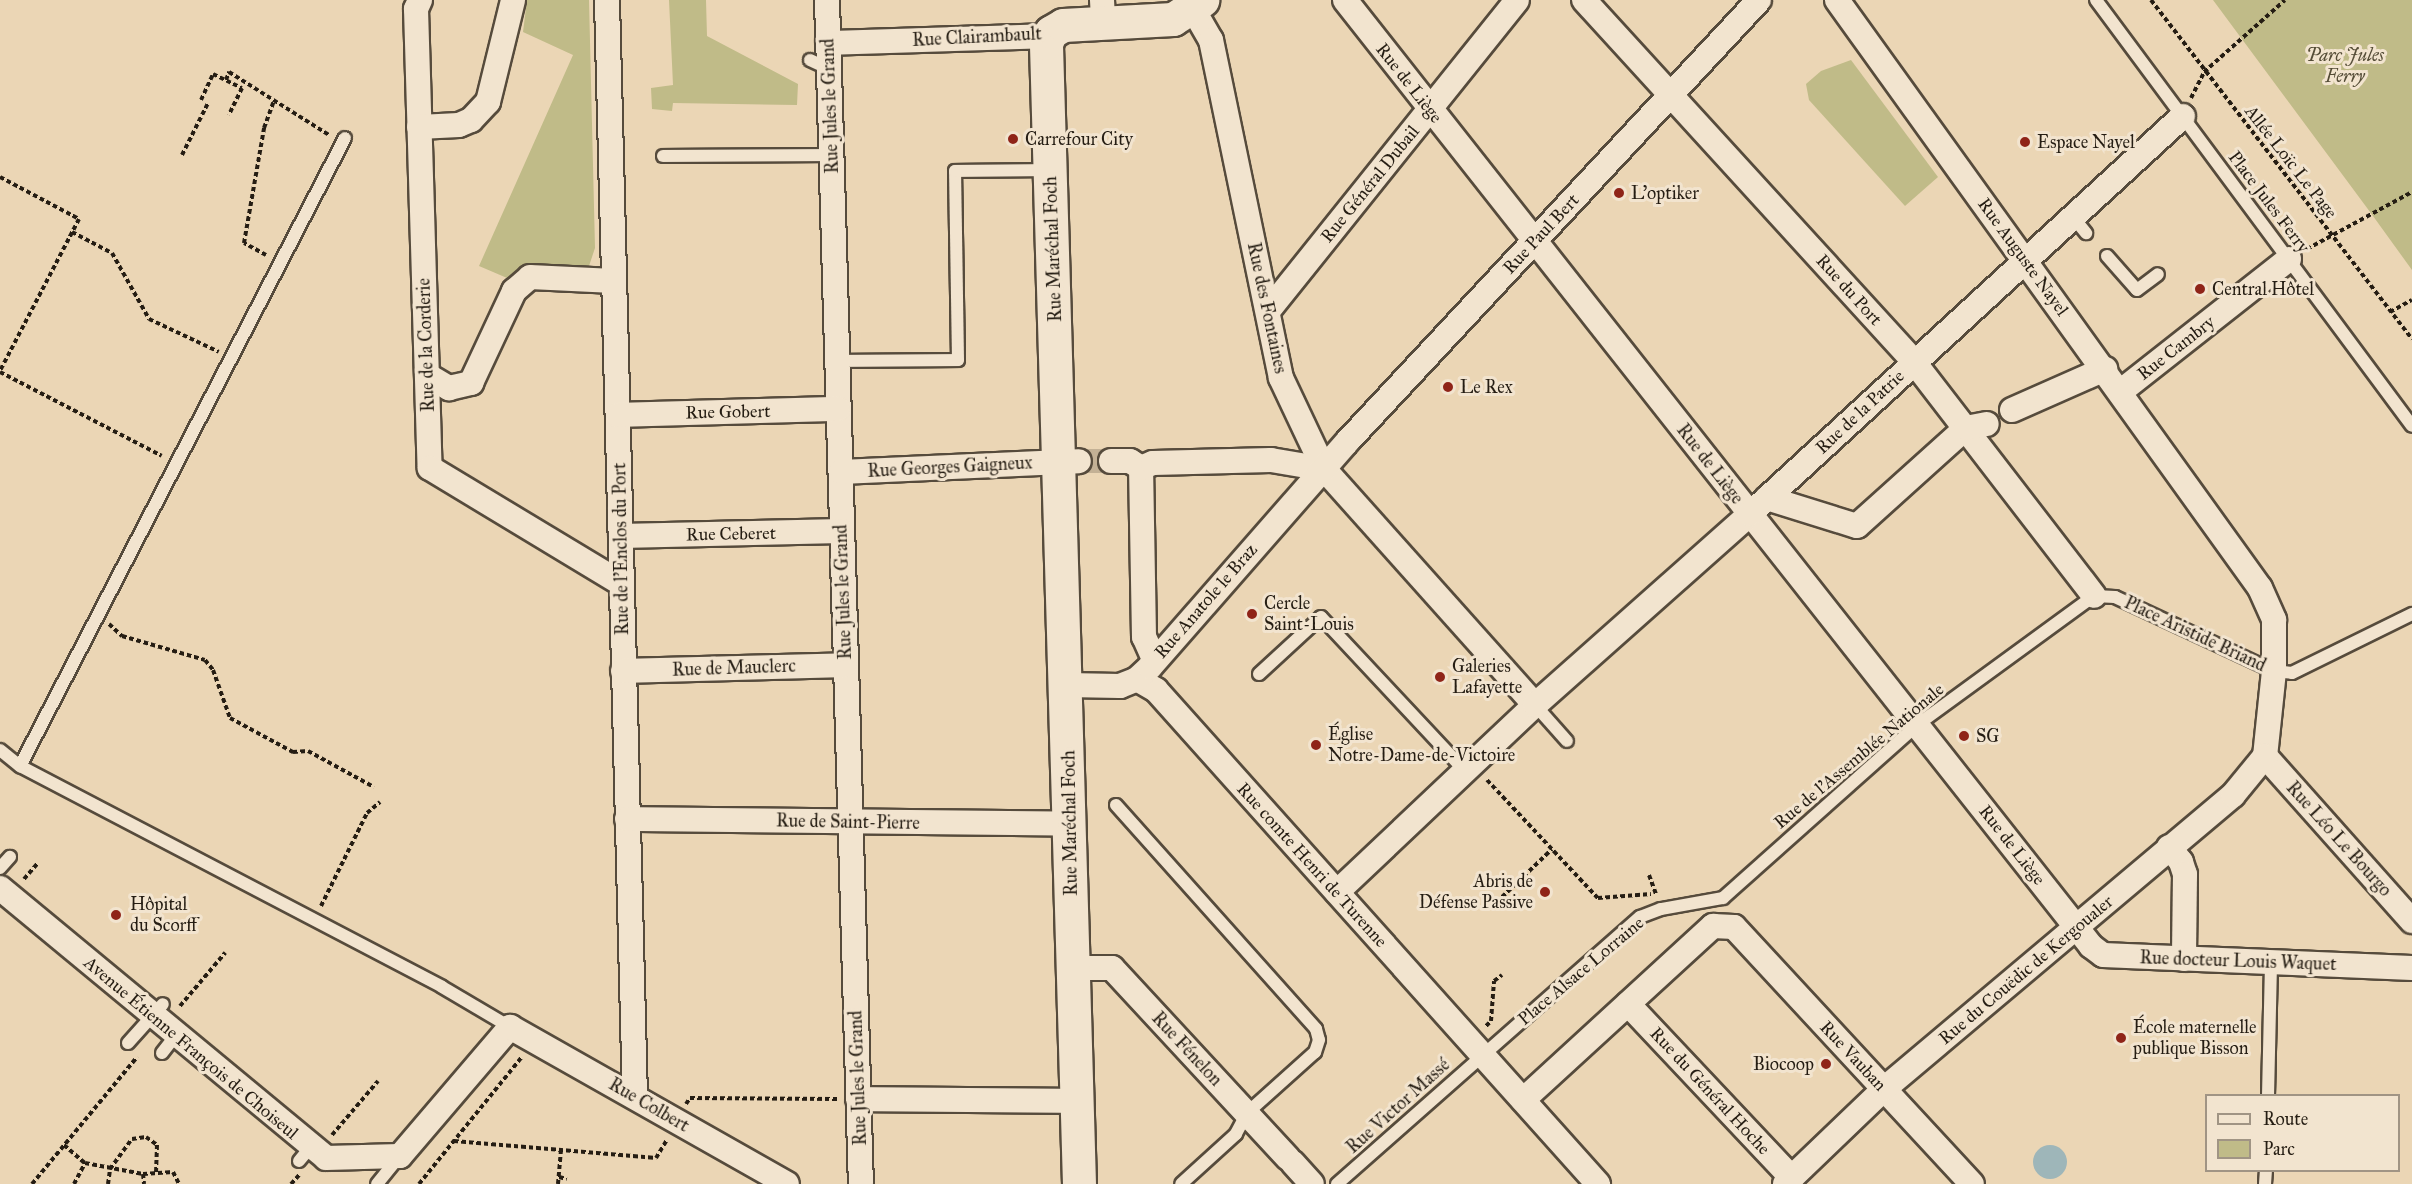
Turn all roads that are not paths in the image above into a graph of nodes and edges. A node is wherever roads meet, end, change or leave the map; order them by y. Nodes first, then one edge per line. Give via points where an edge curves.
1 (420, 0) edge
2 (513, 0) edge
3 (607, 0) edge
4 (826, 0) edge
5 (1345, 0) edge
6 (1517, 0) edge
7 (1584, 0) edge
8 (1759, 0) edge
9 (1837, 0) edge
10 (2096, 0) edge
11 (1197, 4) edge
12 (1102, 11) edge
13 (1048, 36) junction
14 (828, 43) junction
15 (1670, 93) junction
16 (1430, 109) junction
17 (2183, 116) junction
18 (419, 127) junction
19 (344, 141) road end
20 (831, 155) junction
21 (663, 156) dead end
22 (1050, 170) junction
23 (1534, 242) junction
24 (2107, 256) dead end
25 (2289, 259) junction
26 (2025, 261) junction
27 (2158, 274) dead end
28 (614, 281) junction
29 (1268, 311) junction
30 (836, 361) junction
31 (1914, 362) junction
32 (2105, 369) junction
33 (427, 375) junction
34 (2120, 392) junction
35 (838, 409) junction
36 (2012, 410) dead end
37 (618, 415) junction
38 (1976, 426) junction
39 (2412, 426) edge
40 (1111, 460) tunnel mouth
41 (1069, 461) junction
42 (1141, 468) junction
43 (1324, 469) junction
44 (841, 472) junction
45 (1758, 506) junction
46 (2209, 513) joint
47 (841, 531) junction
48 (621, 536) junction
49 (621, 584) junction
50 (2104, 597) junction
51 (2412, 614) edge
52 (1154, 659) junction
53 (845, 665) junction
54 (623, 671) junction
55 (2274, 671) junction
56 (1259, 674) dead end
57 (1137, 679) junction
58 (1067, 686) junction
59 (1535, 705) junction
60 (1917, 725) junction
61 (1567, 741) dead end
62 (0, 750) edge
63 (2265, 756) junction
64 (20, 766) junction
65 (1469, 767) junction
66 (1116, 805) dead end
67 (627, 819) junction
68 (850, 822) junction
69 (1070, 825) junction
70 (2169, 847) junction
71 (10, 857) dead end
72 (0, 868) edge
73 (0, 888) edge
74 (1337, 892) junction
75 (1723, 898) joint
76 (2412, 921) edge
77 (2077, 927) junction
78 (2184, 959) junction
79 (2271, 962) junction
80 (1074, 968) junction
81 (2412, 968) edge
82 (1628, 1004) junction
83 (164, 1027) junction
84 (510, 1027) junction
85 (128, 1043) dead end
86 (1476, 1047) junction
87 (1884, 1089) junction
88 (2268, 1094) edge
89 (635, 1098) junction
90 (858, 1099) junction
91 (1523, 1100) junction
92 (1077, 1101) junction
93 (1247, 1113) junction
94 (400, 1156) junction
95 (1788, 1181) edge
96 (377, 1184) edge
97 (787, 1184) edge
98 (861, 1184) edge
99 (1079, 1184) edge
100 (1181, 1184) edge
101 (1312, 1184) edge
102 (1337, 1184) edge
103 (1598, 1184) edge
104 (1972, 1184) edge

1 - 18 street, Rue de la Corderie via 416,9
2 - 18 street via 488,102 471,120 459,125
3 - 28 street, Rue de l'Enclos du Port
4 - 14 street, Rue Jules le Grand
5 - 16 street, Rue de Liège
6 - 16 street, Rue Général Dubail
7 - 15 street, Rue du Port
8 - 15 street, Rue Paul Bert
9 - 26 street, Rue Auguste Nayel
10 - 17 lane, Place Jules Ferry
11 - 12 street, Rue Clairambault via 1173,19
11 - 29 street, Rue des Fontaines via 1211,40
12 - 13 street, Rue Clairambault via 1063,25
13 - 14 street, Rue Clairambault
13 - 22 street, Rue Maréchal Foch
14 - 20 street, Rue Jules le Grand via 819,64
15 - 23 street, Rue Paul Bert
15 - 31 street, Rue du Port
16 - 23 street, Rue de Liège
16 - 29 street, Rue Général Dubail
17 - 25 lane, Place Jules Ferry
17 - 26 street, Rue de la Patrie via 2079,225
18 - 33 street, Rue de la Corderie
19 - 64 lane
20 - 21 lane
20 - 30 street, Rue Jules le Grand
22 - 30 lane via 955,171 958,360
22 - 41 street, Rue Maréchal Foch
23 - 43 street, Rue Paul Bert
23 - 45 street, Rue de Liège
24 - 27 lane via 2137,290
25 - 34 street, Rue Cambry
25 - 39 lane, Place Jules Ferry
26 - 31 street, Rue de la Patrie
26 - 32 street, Rue Auguste Nayel
28 - 33 street via 531,277 514,291 471,383 449,388
28 - 37 street, Rue de l'Enclos du Port
29 - 43 street, Rue des Fontaines via 1281,378
30 - 35 street, Rue Jules le Grand
31 - 38 street, Rue du Port
31 - 45 street, Rue de la Patrie
32 - 34 street, Rue Auguste Nayel
32 - 36 street
33 - 49 street, Rue de la Corderie via 430,468
34 - 46 street, Rue Auguste Nayel
35 - 37 street, Rue Gobert
35 - 44 street, Rue Jules le Grand
37 - 48 street, Rue de l'Enclos du Port
38 - 45 street via 1857,526
38 - 50 street, Rue du Port
40 - 42 street via 1130,461
41 - 44 street, Rue Georges Gaigneux
41 - 58 street, Rue Maréchal Foch
42 - 43 street via 1153,463 1271,460
42 - 52 street via 1144,637
43 - 52 street, Rue Anatole le Braz
43 - 59 street, Rue des Fontaines
44 - 47 street, Rue Jules le Grand
45 - 59 street, Rue de la Patrie
45 - 60 street, Rue de Liège
46 - 55 street, Place Aristide Briand via 2260,588 2274,620
47 - 48 street, Rue Ceberet
47 - 53 street, Rue Jules le Grand
48 - 49 street, Rue de l'Enclos du Port
49 - 54 street, Rue de l'Enclos du Port
50 - 55 lane, Place Aristide Briand
50 - 60 lane, Rue de l'Assemblée Nationale
51 - 55 lane via 2292,673
52 - 57 street, Rue Anatole le Braz
53 - 54 street, Rue de Mauclerc
53 - 68 street, Rue Jules le Grand
54 - 67 street, Rue de l'Enclos du Port
55 - 63 street, Place Aristide Briand
56 - 65 lane via 1322,617
57 - 58 street via 1120,686
57 - 74 street, Rue comte Henri de Turenne via 1156,690
58 - 69 street, Rue Maréchal Foch
59 - 61 lane
59 - 65 street
60 - 75 lane, Rue de l'Assemblée Nationale
60 - 77 street, Rue de Liège
62 - 64 lane
63 - 70 street, Rue du Couëdic de Kergoualer via 2233,795
63 - 76 street, Rue Léo Le Bourgo
64 - 84 lane
65 - 74 street
66 - 93 lane via 1316,1029 1319,1040 1315,1052
67 - 68 street, Rue de Saint-Pierre
67 - 89 street, Rue de l'Enclos du Port
68 - 69 street, Rue de Saint-Pierre
68 - 90 street, Rue Jules le Grand
69 - 80 street, Rue Maréchal Foch
70 - 77 street, Rue du Couëdic de Kergoualer
70 - 78 street via 2185,874
71 - 72 lane
73 - 83 street, Avenue Étienne François de Choiseul
74 - 86 street, Rue comte Henri de Turenne
75 - 86 lane, Place Alsace Lorraine via 1661,909 1640,917
77 - 78 street, Rue docteur Louis Waquet via 2103,955
77 - 87 street, Rue du Couëdic de Kergoualer
78 - 79 street, Rue docteur Louis Waquet
79 - 81 street, Rue docteur Louis Waquet
79 - 88 lane
80 - 92 street, Rue Maréchal Foch
80 - 93 street, Rue Fénelon via 1112,968
82 - 87 street, Rue Vauban via 1713,926 1734,927
82 - 91 street
82 - 95 street, Rue du Général Hoche
83 - 85 lane
83 - 94 street, Avenue Étienne François de Choiseul via 309,1154 326,1158
84 - 89 street, Rue Colbert
84 - 94 street
86 - 91 street, Rue comte Henri de Turenne
86 - 102 lane, Rue Victor Massé
87 - 95 street, Rue du Couëdic de Kergoualer
87 - 104 street, Rue Vauban
89 - 97 street, Rue Colbert
90 - 92 street
90 - 98 street, Rue Jules le Grand
91 - 103 street, Rue comte Henri de Turenne
92 - 99 street, Rue Maréchal Foch
93 - 100 lane via 1236,1134
93 - 101 street, Rue Fénelon
94 - 96 lane

